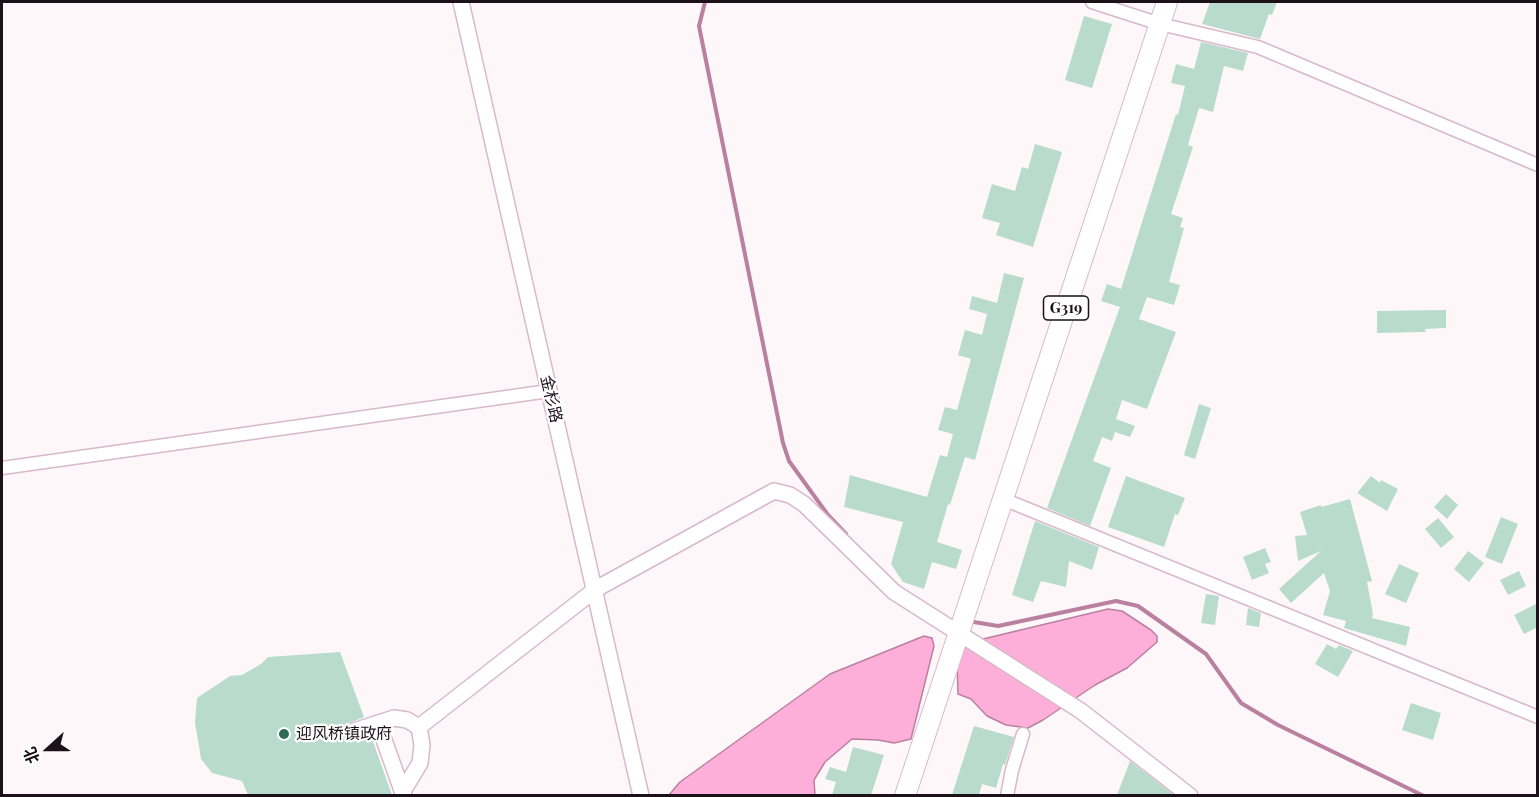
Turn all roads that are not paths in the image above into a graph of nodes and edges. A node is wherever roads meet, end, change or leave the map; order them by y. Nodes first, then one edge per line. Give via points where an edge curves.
1 (461, 2) edge
2 (1092, 2) edge
3 (1167, 2) edge
4 (1160, 24) junction
5 (1538, 165) edge
6 (549, 391) junction
7 (2, 468) edge
8 (1003, 500) junction
9 (596, 589) junction
10 (961, 624) junction
11 (1538, 717) edge
12 (378, 723) junction
13 (419, 727) junction
14 (354, 731) dead end
15 (1023, 734) dead end
16 (403, 793) edge
17 (641, 795) edge
18 (905, 795) edge
19 (1007, 795) edge
20 (1190, 795) edge

1 - 6 street, 金杉路
2 - 4 street
3 - 4 highway, G319
4 - 5 street via 1258,47
4 - 8 highway, G319
6 - 7 street
6 - 9 street, 金杉路
8 - 10 highway, G319
8 - 11 street
9 - 10 street via 774,491 804,504 894,592
9 - 13 street
9 - 17 street, 金杉路
10 - 18 highway, G319
10 - 20 street
12 - 13 street via 394,718
12 - 14 street
12 - 16 street
13 - 16 street via 420,763
15 - 19 street

